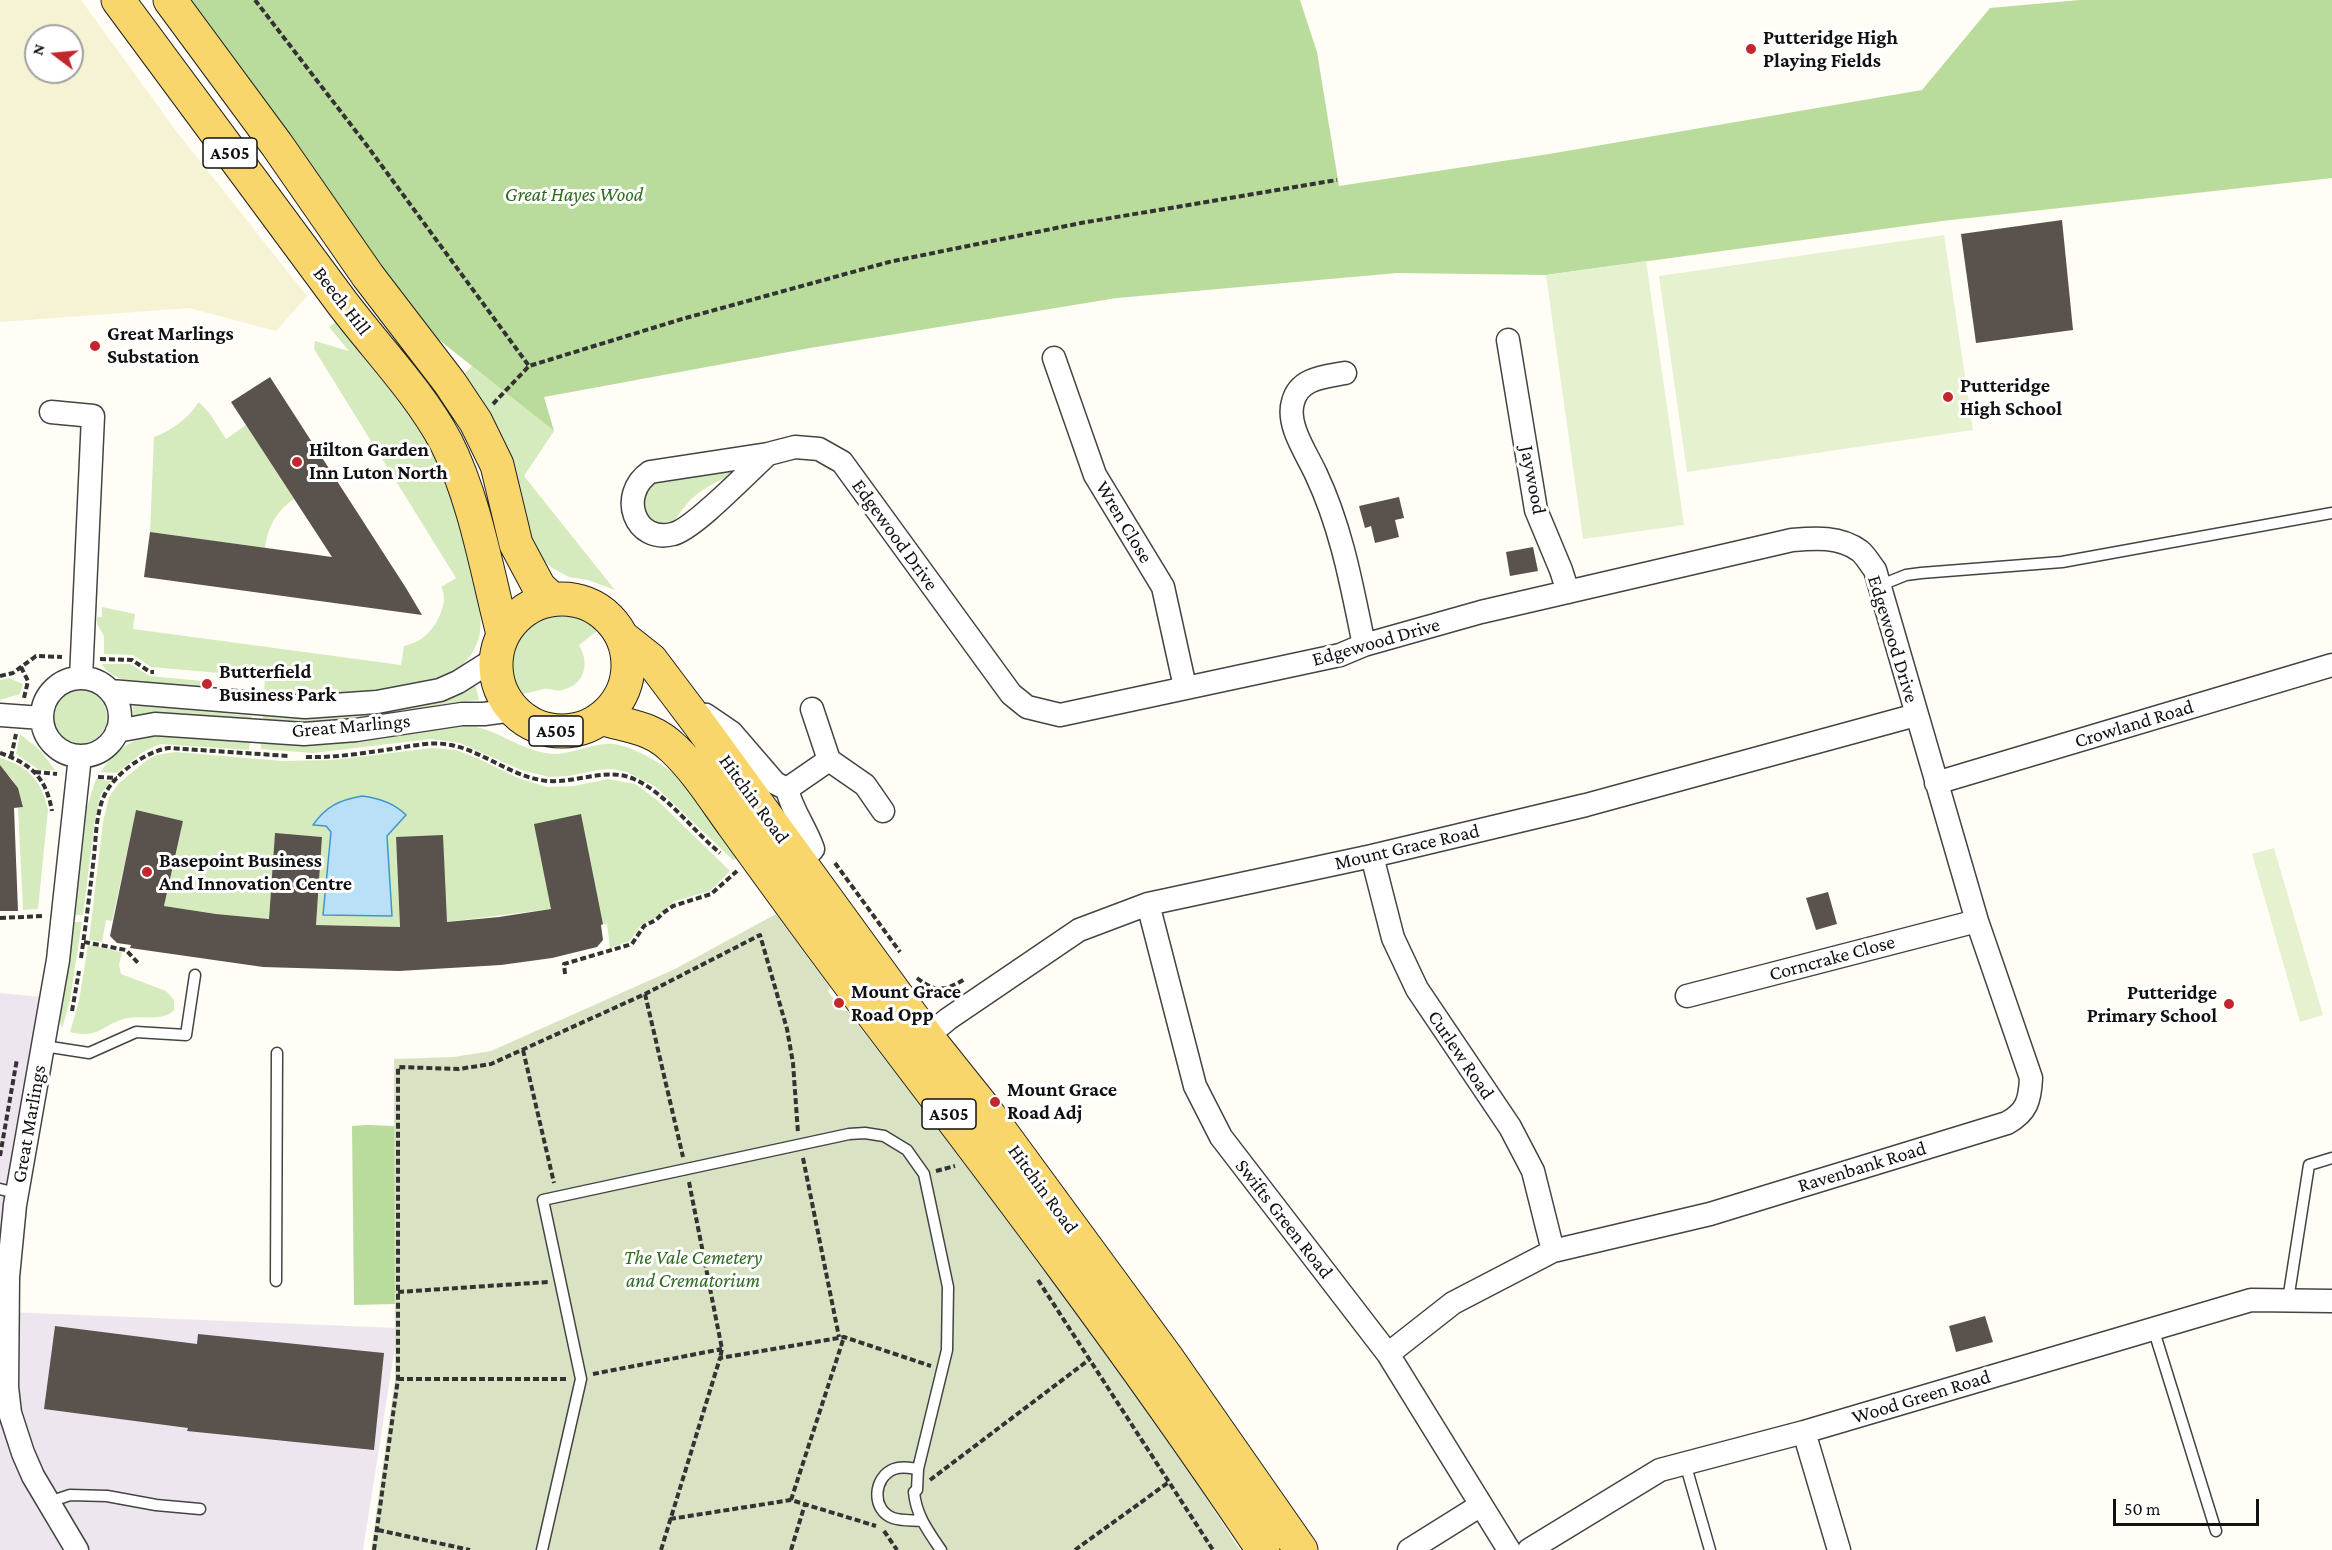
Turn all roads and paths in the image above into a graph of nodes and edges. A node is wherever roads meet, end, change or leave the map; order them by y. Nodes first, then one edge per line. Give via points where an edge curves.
1 (118, 0) edge
2 (170, 0) edge
3 (255, 0) edge
4 (1337, 180) dead end
5 (1508, 340) dead end
6 (1054, 358) dead end
7 (529, 366) junction
8 (1345, 373) dead end
9 (51, 412) dead end
10 (476, 422) junction
11 (768, 454) junction
12 (2332, 513) edge
13 (1881, 585) junction
14 (1568, 592) junction
15 (552, 599) junction
16 (622, 637) junction
17 (1364, 645) junction
18 (499, 646) junction
19 (59, 657) dead end
20 (103, 659) dead end
21 (2332, 664) edge
22 (161, 673) dead end
23 (0, 676) edge
24 (81, 678) junction
25 (1185, 687) junction
26 (110, 691) junction
27 (812, 709) dead end
28 (513, 710) junction
29 (0, 715) edge
30 (1916, 715) junction
31 (42, 718) junction
32 (601, 718) junction
33 (697, 721) junction
34 (117, 731) junction
35 (0, 753) edge
36 (80, 756) junction
37 (829, 760) junction
38 (1936, 783) junction
39 (787, 789) junction
40 (883, 811) dead end
41 (51, 823) dead end
42 (720, 854) dead end
43 (1372, 856) junction
44 (816, 860) junction
45 (738, 870) dead end
46 (1148, 904) junction
47 (43, 905) dead end
48 (42, 916) junction
49 (0, 918) edge
50 (1977, 921) junction
51 (41, 927) dead end
52 (84, 942) junction
53 (905, 961) dead end
54 (139, 964) dead end
55 (911, 969) dead end
56 (565, 974) dead end
57 (195, 975) dead end
58 (964, 979) dead end
59 (1687, 996) dead end
60 (916, 1046) junction
61 (54, 1047) junction
62 (20, 1048) dead end
63 (523, 1050) junction
64 (277, 1053) dead end
65 (800, 1145) junction
66 (0, 1156) edge
67 (2332, 1158) edge
68 (962, 1164) dead end
69 (924, 1174) junction
70 (8, 1191) edge
71 (558, 1197) junction
72 (1553, 1251) junction
73 (1032, 1272) dead end
74 (276, 1281) dead end
75 (560, 1281) junction
76 (398, 1292) junction
77 (2288, 1300) junction
78 (2332, 1301) edge
79 (2153, 1328) junction
80 (841, 1337) junction
81 (722, 1349) dead end
82 (1388, 1354) junction
83 (1090, 1359) junction
84 (943, 1371) junction
85 (581, 1378) junction
86 (398, 1379) junction
87 (1804, 1432) junction
88 (1685, 1463) junction
89 (918, 1469) junction
90 (1169, 1482) junction
91 (917, 1491) junction
92 (791, 1500) junction
93 (49, 1502) junction
94 (805, 1504) junction
95 (1481, 1505) junction
96 (200, 1509) dead end
97 (670, 1519) junction
98 (921, 1521) junction
99 (378, 1530) junction
100 (2216, 1531) dead end
101 (76, 1550) edge
102 (374, 1550) edge
103 (470, 1550) edge
104 (542, 1550) edge
105 (661, 1550) edge
106 (791, 1550) edge
107 (897, 1550) edge
108 (941, 1550) edge
109 (1075, 1550) edge
110 (1212, 1550) edge
111 (1263, 1550) edge
112 (1301, 1550) edge
113 (1409, 1550) edge
114 (1509, 1550) edge
115 (1529, 1550) edge
116 (1710, 1550) edge
117 (1839, 1550) edge

1 - 18 main road, Beech Hill / A505 via 343,304 422,402 446,443 474,516
2 - 10 main road, Beech Hill / A505
3 - 7 path
4 - 7 path via 1081,223 889,262
5 - 14 street, Jaywood via 1523,363 1536,510
6 - 25 street, Wren Close via 1095,475 1163,587
7 - 10 path
8 - 17 street via 1313,379 1303,385 1295,396 1291,415 1342,540
9 - 24 street via 93,416
10 - 15 main road, Beech Hill / A505 via 497,465 516,543 539,587
11 - 11 street, Edgewood Drive via 650,472 635,487 635,517 643,528 656,534 673,534 705,513
11 - 25 street, Edgewood Drive via 795,447 819,449 842,462 1011,694 1027,707 1060,715
12 - 13 lane via 2062,562 1906,575
13 - 14 street, Edgewood Drive via 1861,552 1839,540 1817,537
13 - 30 street, Edgewood Drive
14 - 17 street, Edgewood Drive
15 - 16 main road, A505 via 586,603 601,611
15 - 18 main road, A505 via 524,610 512,621
16 - 32 main road, A505 via 628,672 614,706
16 - 33 main road, Hitchin Road / A505 via 651,660
17 - 25 street, Edgewood Drive via 1340,655
18 - 26 street, Great Marlings via 458,682 440,690 367,703 305,708
18 - 28 main road, A505 via 499,686
19 - 23 path via 36,656 13,673
20 - 22 path via 132,660 150,672
21 - 38 street, Crowland Road
24 - 26 street, Great Marlings via 102,684
24 - 31 street via 68,680 49,695
26 - 34 street via 120,717
27 - 37 street
28 - 32 main road, A505 via 529,723 549,730 576,730
28 - 34 street, Great Marlings via 304,734 155,724
29 - 31 street
30 - 38 street, Edgewood Drive
30 - 43 street, Mount Grace Road via 1586,805
31 - 36 street via 54,745
32 - 60 main road, Hitchin Road / A505 via 645,729 676,750 852,987
33 - 39 street via 706,715 731,732 775,783
33 - 44 main road, Hitchin Road / A505
34 - 36 street via 102,749
35 - 41 path via 35,772 45,784
36 - 61 street, Great Marlings
37 - 39 street
37 - 40 street via 865,785
38 - 50 street, Ravenbank Road
39 - 44 street via 790,806 807,831
42 - 52 path via 660,796 634,778 613,774 546,781 519,775 450,745 312,757 169,748 144,756 104,795
43 - 46 street, Mount Grace Road
43 - 72 street, Curlew Road via 1393,939 1417,989 1510,1127 1533,1171
44 - 53 path
44 - 60 main road, Hitchin Road / A505
45 - 56 path via 711,894 673,906 644,926 632,944 564,964
46 - 60 street, Mount Grace Road via 1079,930 948,1019
46 - 82 street, Swifts Green Road via 1195,1086 1221,1137
47 - 48 path
48 - 49 path
48 - 51 path
50 - 59 street, Corncrake Close
50 - 72 street, Ravenbank Road via 2031,1078 2028,1105 2018,1117 1710,1214
52 - 54 path via 126,950
52 - 61 path via 75,1000 66,1030
55 - 58 path via 929,988 946,987
57 - 61 lane via 186,1035 136,1032 89,1053
60 - 111 main road, Hitchin Road / A505
60 - 112 main road, Hitchin Road / A505 via 983,1107 1165,1355
61 - 70 street, Great Marlings
62 - 66 path
63 - 65 path via 760,935 791,1052
63 - 71 path
63 - 76 path via 473,1068 398,1068
64 - 74 lane
65 - 69 lane via 849,1134 884,1136 907,1150
65 - 71 lane
65 - 80 path
67 - 77 lane via 2309,1166
68 - 69 path
69 - 84 lane via 948,1287
70 - 93 street, Great Marlings via 10,1413 33,1476
71 - 75 lane via 543,1200
72 - 82 street, Ravenbank Road via 1453,1303
73 - 83 path
75 - 76 path
75 - 85 lane
76 - 86 path
77 - 78 street, Wood Green Road
77 - 79 street, Wood Green Road via 2251,1300
79 - 87 street, Wood Green Road
79 - 100 lane
80 - 84 path
80 - 92 path
80 - 97 path via 720,1358
81 - 85 path
82 - 95 street, Swifts Green Road
83 - 90 path
83 - 91 path
84 - 89 lane
85 - 86 path
85 - 104 lane
86 - 99 path
87 - 88 street, Wood Green Road
87 - 117 street
88 - 115 street, Wood Green Road via 1660,1470
88 - 116 lane
89 - 91 lane
89 - 98 lane via 902,1467 886,1473 877,1495 879,1505 893,1518
90 - 109 path
90 - 110 path
91 - 98 lane via 915,1502
92 - 94 path
92 - 97 path
93 - 96 lane via 70,1495 107,1496
93 - 101 street, Great Marlings
94 - 106 path
94 - 107 path via 883,1528
95 - 113 street
95 - 114 street, Swifts Green Road
97 - 105 path
98 - 108 lane
99 - 102 path
99 - 103 path

